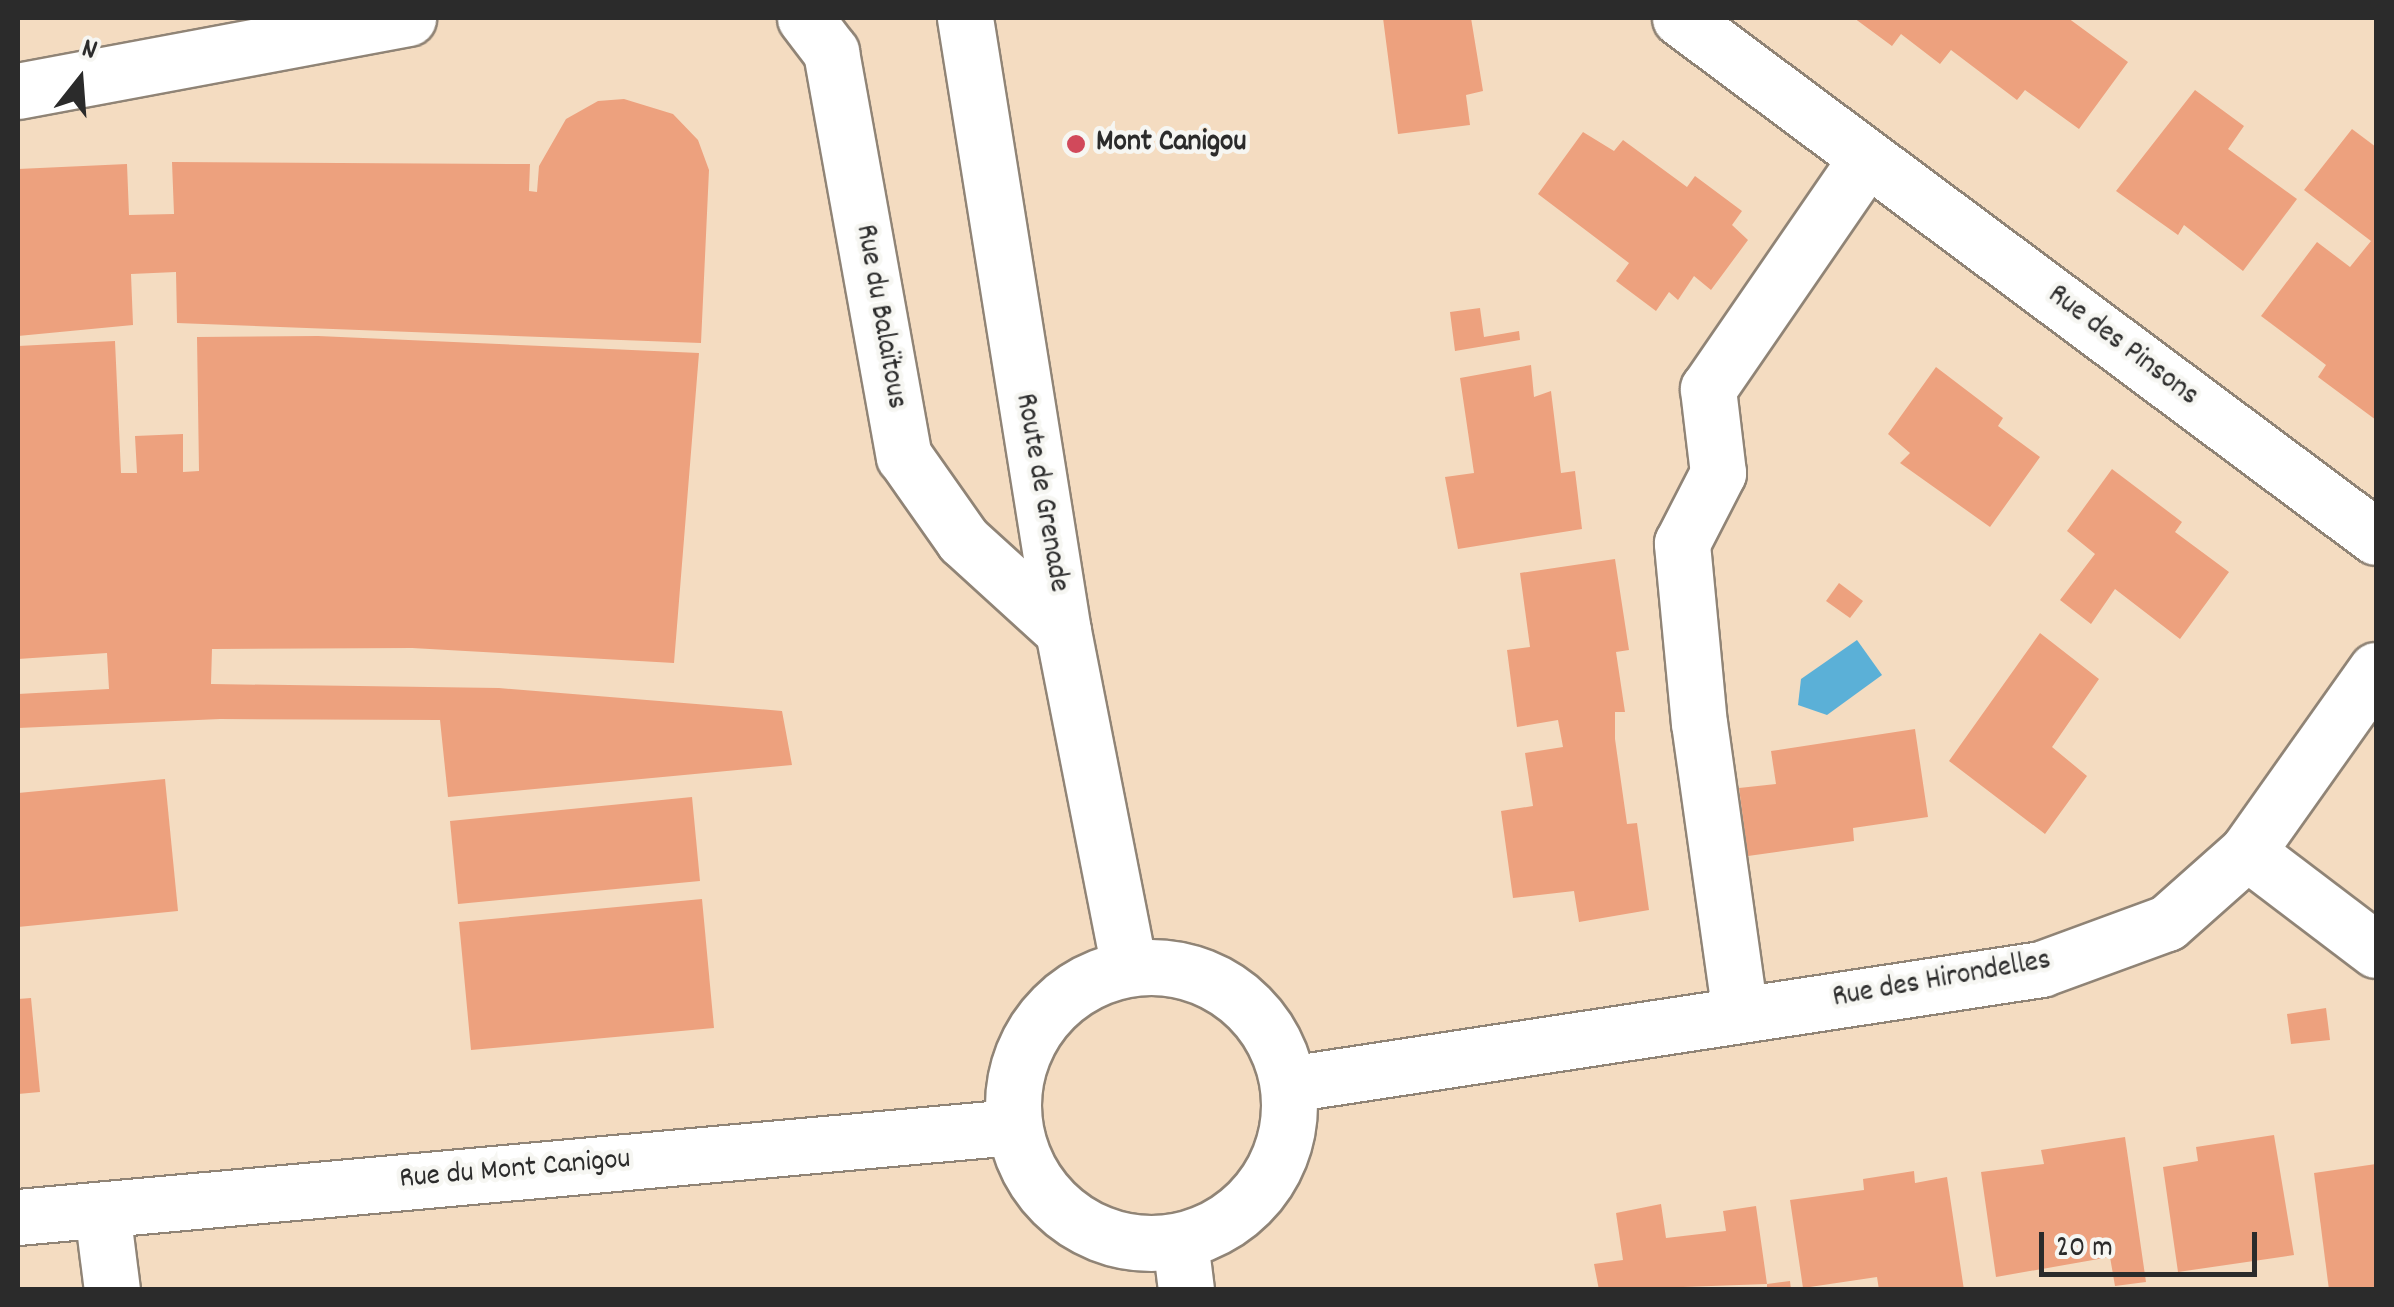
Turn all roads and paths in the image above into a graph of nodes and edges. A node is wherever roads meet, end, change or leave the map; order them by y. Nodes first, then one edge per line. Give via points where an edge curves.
1 (408, 18) edge
2 (804, 18) edge
3 (965, 18) edge
4 (1680, 18) edge
5 (18, 91) edge
6 (1866, 158) junction
7 (2376, 536) edge
8 (1063, 631) junction
9 (2376, 670) edge
10 (2247, 852) junction
11 (2376, 950) edge
12 (1128, 966) junction
13 (1740, 1014) junction
14 (1289, 1084) junction
15 (1013, 1127) junction
16 (102, 1210) junction
17 (18, 1217) edge
18 (1183, 1265) edge
19 (112, 1290) edge

1 - 5 street
2 - 8 street, Rue du Balaïtous via 831,52 904,456 963,540
3 - 8 street, Route de Grenade
4 - 6 street, Rue des Pinsons
6 - 7 street, Rue des Pinsons
6 - 13 street via 1708,389 1718,473 1682,543 1699,724
8 - 12 street, Route de Grenade
9 - 10 street, Rue des Hirondelles
10 - 11 street
10 - 13 street, Rue des Hirondelles via 2166,923 2041,969
12 - 14 street via 1166,966 1210,978 1247,1005 1275,1041
12 - 15 street via 1082,984 1049,1010 1026,1045 1013,1085
13 - 14 street, Rue des Hirondelles
14 - 18 street via 1288,1136 1266,1184
15 - 16 street, Rue du Mont Canigou
15 - 18 street via 1033,1179 1072,1220
16 - 17 street, Rue du Mont Canigou
16 - 19 street

